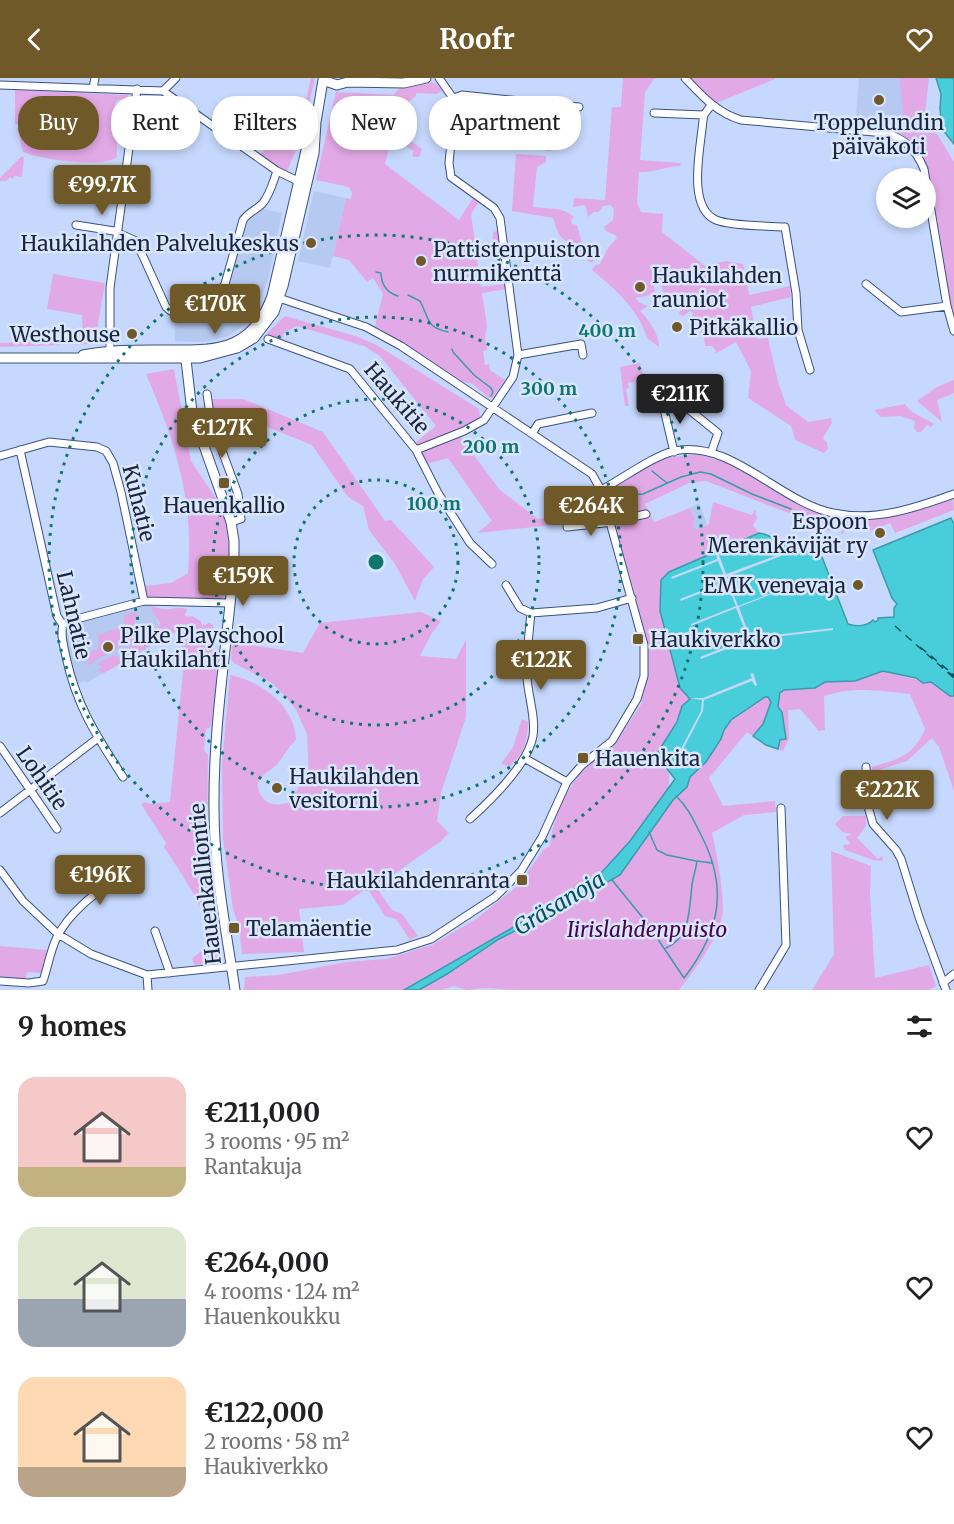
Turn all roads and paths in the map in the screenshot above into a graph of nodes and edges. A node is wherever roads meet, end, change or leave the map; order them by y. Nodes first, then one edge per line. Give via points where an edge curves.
1 (95, 78) edge
2 (176, 78) edge
3 (426, 78) edge
4 (439, 78) edge
5 (685, 78) edge
6 (324, 80) edge
7 (343, 80) edge
8 (5, 83) edge
9 (93, 88) junction
10 (137, 89) junction
11 (163, 90) junction
12 (452, 96) edge
13 (711, 105) junction
14 (654, 113) dead end
15 (704, 115) junction
16 (450, 150) edge
17 (278, 171) junction
18 (303, 184) junction
19 (76, 225) dead end
20 (117, 233) junction
21 (866, 284) dead end
22 (276, 297) junction
23 (947, 306) junction
24 (954, 331) edge
25 (268, 339) dead end
26 (110, 355) junction
27 (185, 355) junction
28 (518, 355) junction
29 (583, 355) dead end
30 (0, 358) edge
31 (810, 369) dead end
32 (207, 394) dead end
33 (494, 407) junction
34 (591, 413) dead end
35 (533, 432) junction
36 (20, 450) junction
37 (416, 450) junction
38 (674, 452) junction
39 (711, 453) junction
40 (0, 456) edge
41 (601, 490) junction
42 (954, 494) edge
43 (646, 514) dead end
44 (610, 521) junction
45 (231, 522) junction
46 (567, 527) dead end
47 (492, 564) dead end
48 (506, 585) dead end
49 (632, 598) junction
50 (144, 601) junction
51 (231, 603) junction
52 (531, 613) junction
53 (63, 625) junction
54 (98, 738) junction
55 (0, 746) edge
56 (524, 758) junction
57 (866, 767) dead end
58 (123, 777) dead end
59 (567, 782) junction
60 (30, 791) junction
61 (780, 808) dead end
62 (0, 813) edge
63 (470, 819) dead end
64 (57, 829) dead end
65 (131, 867) dead end
66 (0, 870) edge
67 (155, 931) dead end
68 (58, 934) junction
69 (232, 965) junction
70 (170, 973) junction
71 (954, 974) edge
72 (147, 975) junction
73 (0, 981) edge
74 (42, 981) junction
75 (944, 986) edge
76 (44, 990) edge
77 (148, 990) edge
78 (235, 990) edge
79 (759, 990) edge

1 - 9 street
2 - 11 street
3 - 7 main road via 404,83
4 - 12 street
5 - 13 street
6 - 7 main road via 336,85
6 - 18 main road via 315,106
8 - 9 street
9 - 10 street
10 - 11 street
10 - 20 street
11 - 17 street
13 - 15 street
13 - 23 street via 741,120 885,133 907,143 925,174
14 - 15 street
15 - 31 street via 700,204 716,220 785,227 798,330
16 - 28 street via 450,173 454,180 499,214
17 - 18 street
17 - 20 street via 265,201 243,220 220,293 184,313 171,312 166,307 139,245
18 - 22 main road
19 - 20 street
20 - 26 street via 110,288
21 - 23 street via 901,312
22 - 27 main road via 242,338 224,347
22 - 33 street via 366,327
23 - 24 street
25 - 37 street, Haukitie via 350,369
26 - 27 main road
26 - 30 main road
27 - 45 main road, Hauenkalliontie via 192,412
28 - 29 street via 581,344
28 - 33 street, Haukitie via 513,377
32 - 45 street via 211,421 238,494 241,519
33 - 35 street
33 - 37 street, Haukitie via 474,426
34 - 35 street via 538,424
35 - 41 street via 592,474
36 - 40 street, Kuhatie
36 - 50 street, Kuhatie via 57,441 102,448 109,455
36 - 53 street, Lahnatie via 57,616
37 - 47 street via 470,543
38 - 39 street
38 - 39 street via 659,404 687,408 718,433
38 - 41 street
39 - 42 street via 806,504 840,514 879,515
41 - 44 street
43 - 44 street
44 - 46 street
44 - 49 street
45 - 51 main road, Hauenkalliontie via 235,553
48 - 52 street via 520,608
49 - 52 street via 597,608
49 - 59 street via 644,645 644,676 618,731
50 - 51 street
50 - 53 street
51 - 69 main road, Hauenkalliontie via 214,808 216,860
52 - 56 street via 527,673 532,736
53 - 54 street, Lahnatie via 72,684
54 - 58 street, Lahnatie
54 - 60 street
55 - 60 street, Lohitie
56 - 59 street
56 - 63 street via 496,795
57 - 75 street via 873,824 901,859
59 - 69 street via 542,837 521,871 495,897 430,939 397,950
60 - 62 street
60 - 64 street, Lohitie
61 - 79 street via 787,940
65 - 68 street via 87,900
66 - 68 street via 23,901
67 - 70 street
68 - 72 street via 91,954
68 - 74 street
69 - 70 street
69 - 78 main road, Hauenkalliontie
70 - 72 street
71 - 75 street
72 - 77 street
73 - 74 street
74 - 76 street

